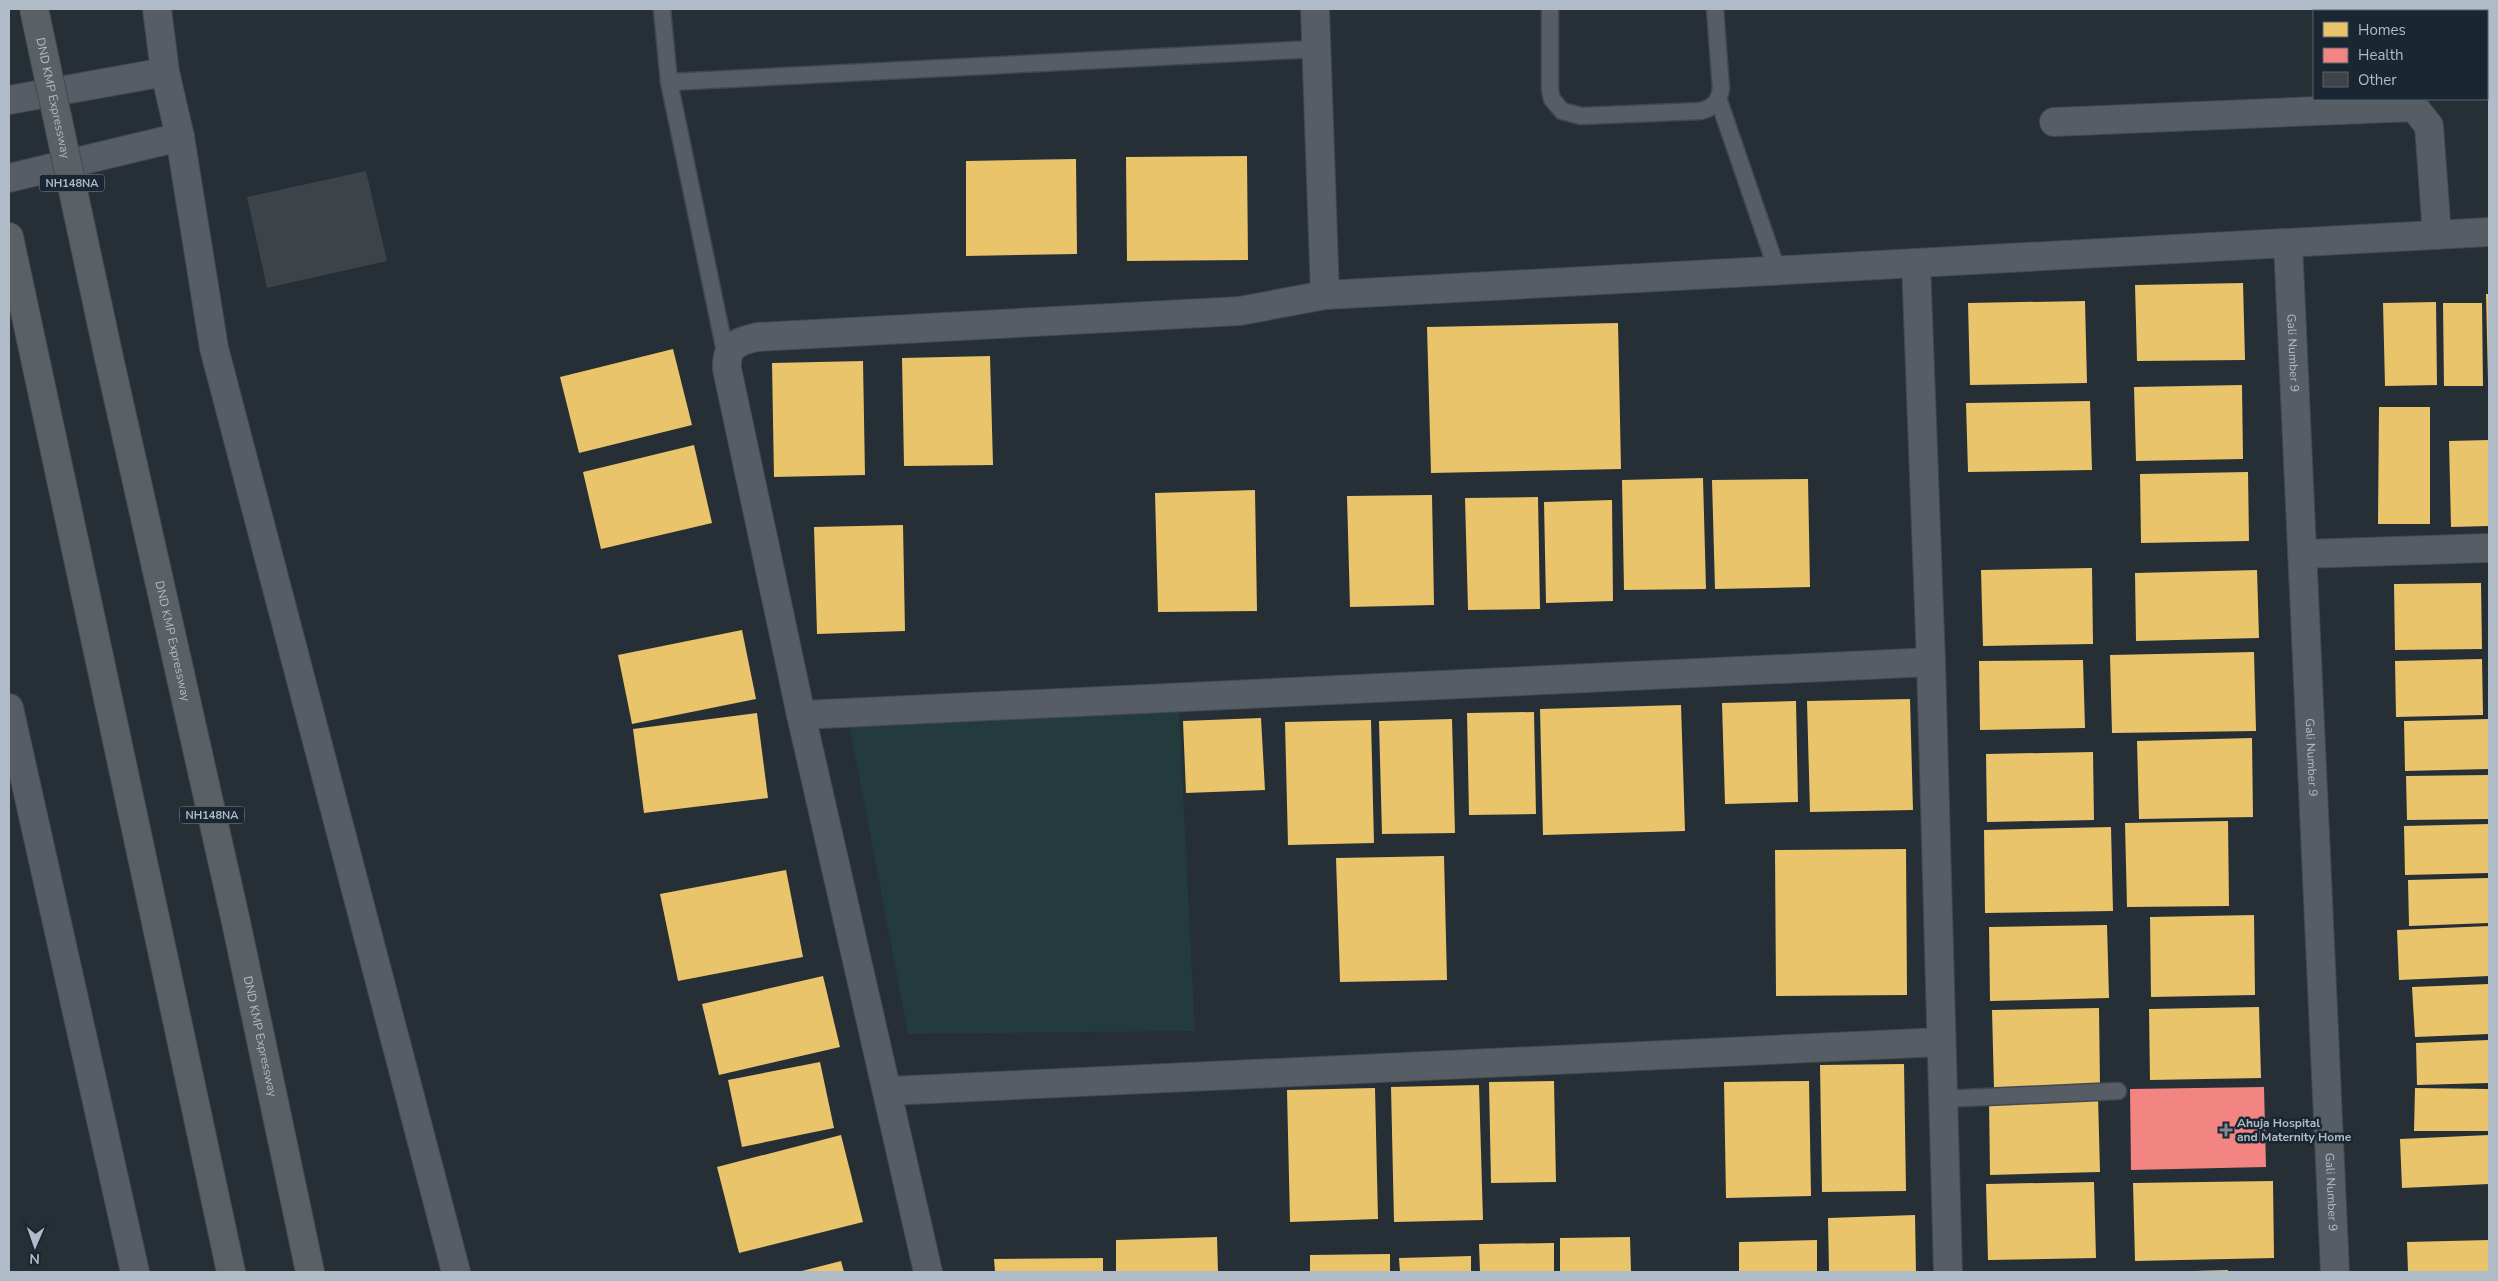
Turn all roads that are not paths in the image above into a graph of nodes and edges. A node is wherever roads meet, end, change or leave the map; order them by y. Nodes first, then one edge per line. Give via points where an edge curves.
1 (34, 9) edge
2 (157, 9) edge
3 (662, 9) edge
4 (1315, 9) edge
5 (1550, 9) edge
6 (1715, 9) edge
7 (1316, 49) junction
8 (165, 72) junction
9 (669, 82) junction
10 (9, 100) edge
11 (1719, 101) junction
12 (2054, 122) dead end
13 (180, 137) junction
14 (9, 178) edge
15 (2489, 232) edge
16 (2438, 235) junction
17 (9, 237) edge
18 (2288, 243) junction
19 (1916, 263) junction
20 (1777, 270) junction
21 (1325, 295) junction
22 (726, 356) junction
23 (2489, 548) edge
24 (2302, 554) junction
25 (1931, 662) junction
26 (9, 708) edge
27 (801, 716) junction
28 (1941, 1042) junction
29 (888, 1091) junction
30 (2118, 1091) dead end
31 (1943, 1099) junction
32 (135, 1272) edge
33 (231, 1272) edge
34 (310, 1272) edge
35 (456, 1272) edge
36 (928, 1272) edge
37 (1948, 1272) edge
38 (2335, 1272) edge

1 - 34 highway, DND KMP Expressway / NH148NA, bridge
2 - 8 street
3 - 9 lane
4 - 7 street
5 - 11 lane via 1550,90 1552,99 1562,112 1582,116 1701,111 1712,108
6 - 11 lane via 1721,89
7 - 9 lane
7 - 21 street
8 - 10 street
8 - 13 street
9 - 22 lane
11 - 20 lane
12 - 16 street via 2414,107 2429,126
13 - 14 street
13 - 35 street via 214,348
15 - 16 street
16 - 18 street
17 - 33 highway
18 - 19 street
18 - 24 street, Gali Number 9
19 - 20 street
19 - 25 street
20 - 21 street
21 - 22 street via 1240,311 757,337 733,346
22 - 27 street
23 - 24 street
24 - 38 street, Gali Number 9
25 - 27 street
25 - 28 street
26 - 32 street
27 - 29 street
28 - 29 street
28 - 31 street
29 - 36 street
30 - 31 lane
31 - 37 street

